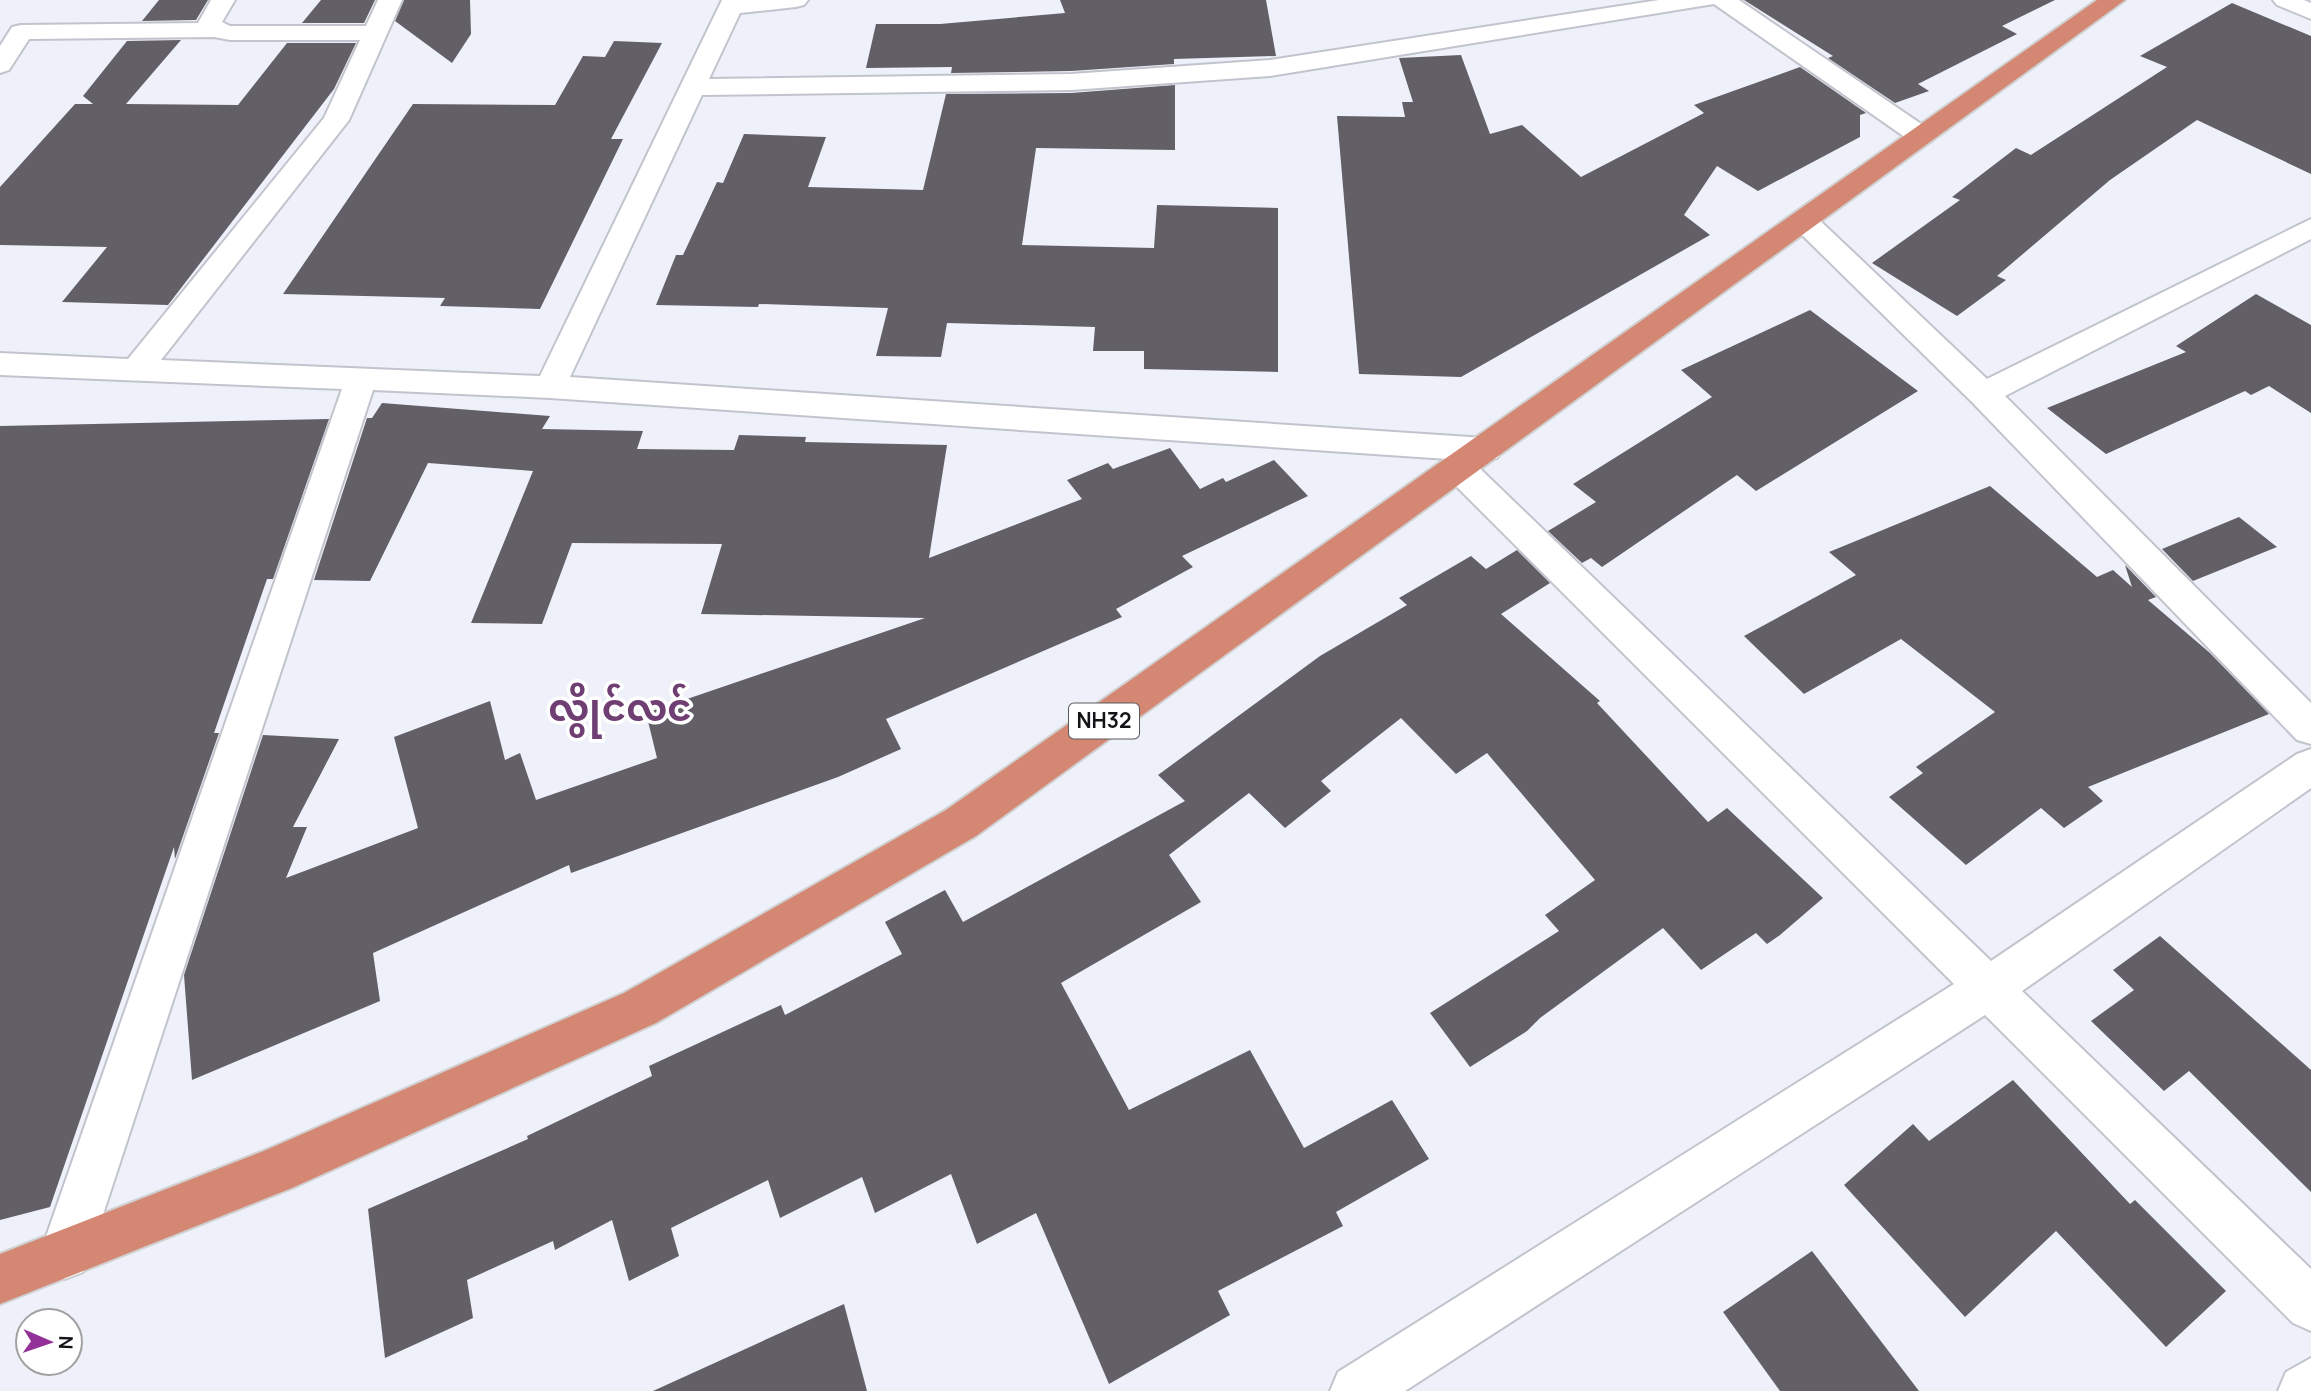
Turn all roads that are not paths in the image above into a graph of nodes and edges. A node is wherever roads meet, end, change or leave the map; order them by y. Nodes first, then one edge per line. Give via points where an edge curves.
1 (223, 0) edge
2 (390, 0) edge
3 (796, 0) edge
4 (1705, 0) edge
5 (1723, 0) edge
6 (2113, 0) edge
7 (2285, 0) edge
8 (733, 3) edge
9 (2311, 12) edge
10 (214, 30) junction
11 (375, 33) junction
12 (0, 65) edge
13 (694, 87) junction
14 (1921, 136) junction
15 (1804, 221) junction
16 (2311, 228) edge
17 (0, 364) edge
18 (136, 370) junction
19 (361, 379) junction
20 (550, 387) junction
21 (1983, 394) junction
22 (1472, 459) junction
23 (2311, 728) edge
24 (2311, 766) edge
25 (1987, 989) junction
26 (65, 1254) junction
27 (0, 1279) edge
28 (2311, 1306) edge
29 (2311, 1385) edge
30 (1357, 1391) edge
31 (2305, 1391) edge

1 - 10 street via 210,22
2 - 11 street
3 - 8 street
4 - 13 street via 1270,68 1071,82
5 - 14 street
6 - 14 highway, NH32
7 - 9 street
8 - 13 street
10 - 11 street
10 - 12 street via 21,32
11 - 18 street via 336,120
13 - 20 street
14 - 15 highway, NH32
15 - 21 street
15 - 22 highway, NH32
16 - 21 street
17 - 18 street
18 - 19 street
19 - 20 street
19 - 26 street
20 - 22 street
21 - 23 street
22 - 25 street
22 - 26 highway, NH32 via 961,823 640,1008 275,1171
24 - 25 street
25 - 28 street
25 - 30 street
26 - 27 highway, NH32
29 - 31 street

